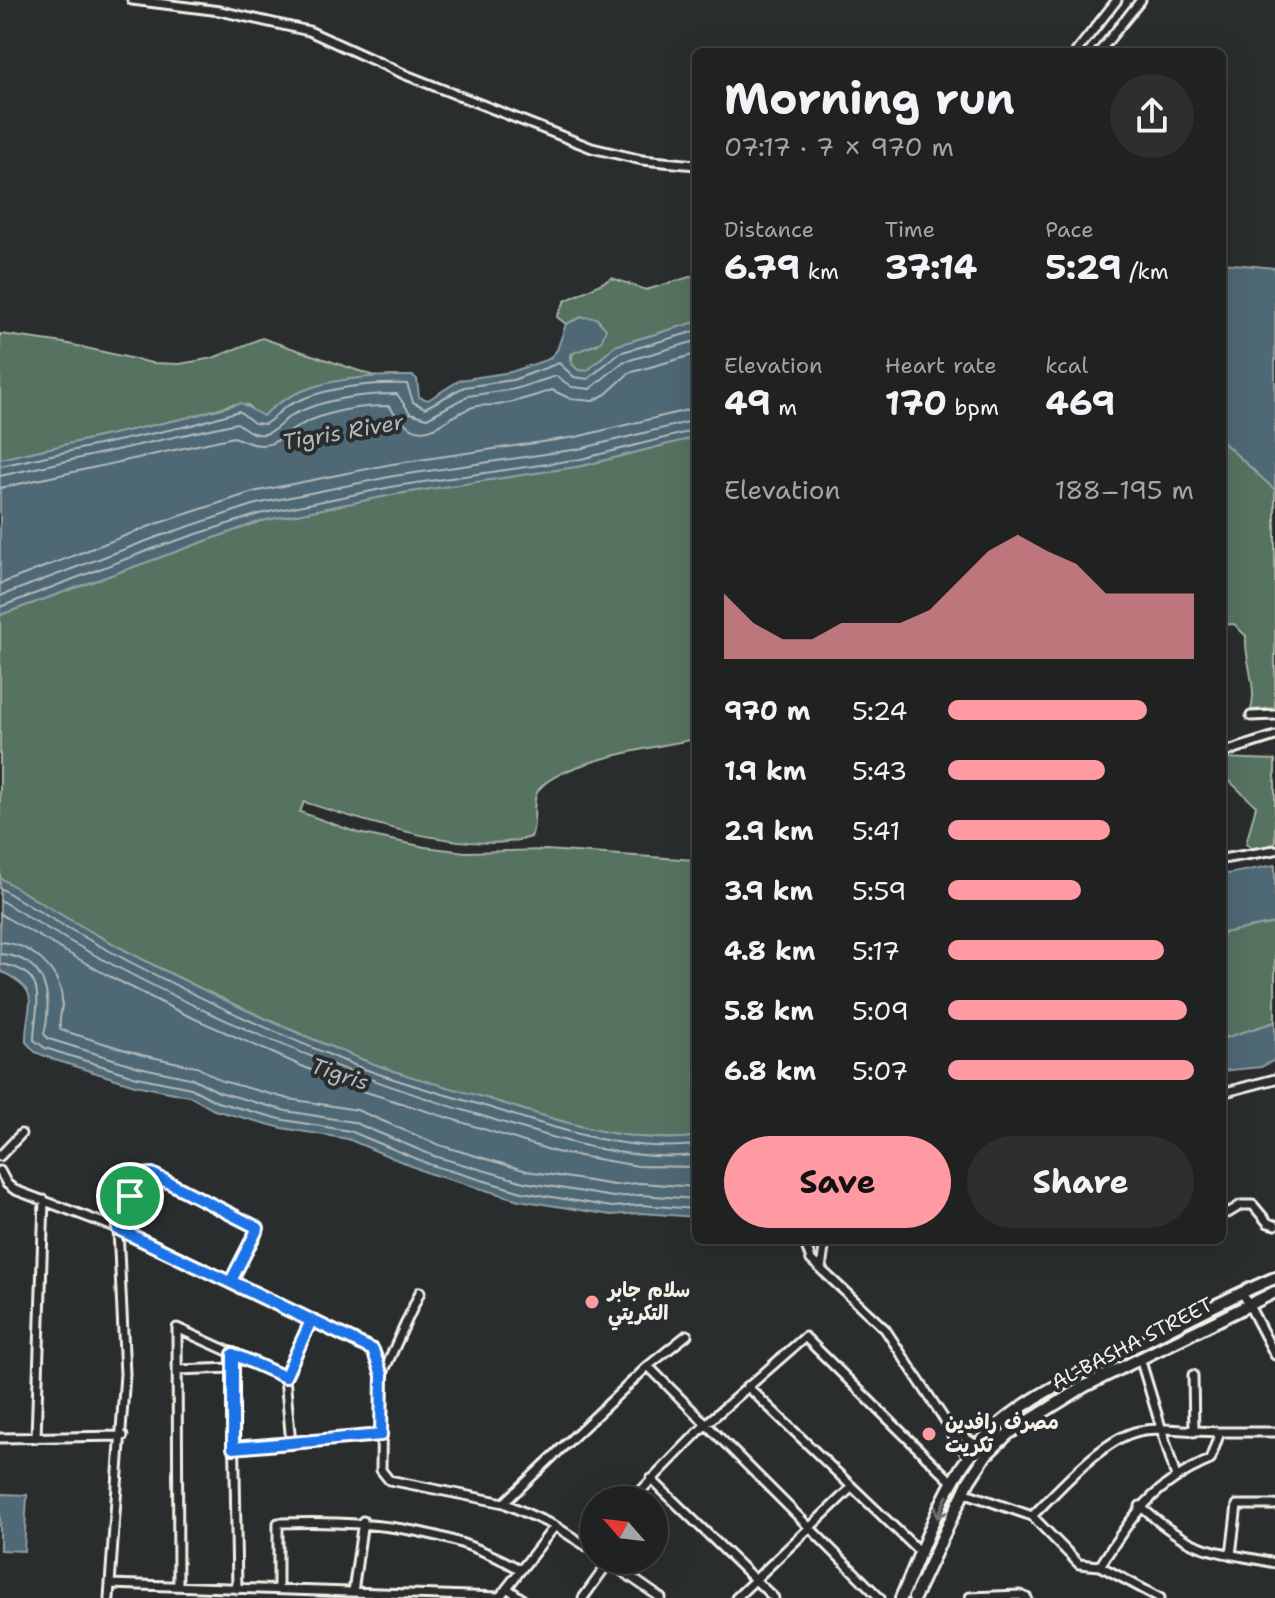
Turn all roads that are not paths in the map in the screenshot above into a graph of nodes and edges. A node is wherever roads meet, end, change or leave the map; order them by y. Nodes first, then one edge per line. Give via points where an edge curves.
1 (132, 0) edge
2 (1117, 0) edge
3 (1141, 0) edge
4 (1079, 48) edge
5 (1102, 48) edge
6 (692, 165) edge
7 (1275, 715) edge
8 (1251, 716) dead end
9 (1275, 736) edge
10 (1226, 752) edge
11 (1275, 850) edge
12 (1226, 858) edge
13 (1275, 1079) edge
14 (1226, 1092) edge
15 (21, 1134) dead end
16 (0, 1154) edge
17 (0, 1171) edge
18 (2, 1184) edge
19 (44, 1200) junction
20 (1226, 1212) edge
21 (1275, 1225) edge
22 (118, 1229) junction
23 (805, 1244) edge
24 (824, 1244) edge
25 (821, 1269) junction
26 (1275, 1278) edge
27 (231, 1281) junction
28 (420, 1292) dead end
29 (1242, 1292) junction
30 (1275, 1292) edge
31 (1249, 1303) junction
32 (311, 1321) junction
33 (687, 1335) dead end
34 (233, 1354) junction
35 (1275, 1355) edge
36 (1140, 1358) junction
37 (648, 1366) junction
38 (233, 1368) junction
39 (177, 1370) junction
40 (382, 1375) junction
41 (1193, 1375) dead end
42 (285, 1377) junction
43 (747, 1386) junction
44 (707, 1423) junction
45 (950, 1428) junction
46 (1162, 1431) junction
47 (1194, 1432) junction
48 (1220, 1432) junction
49 (1275, 1432) edge
50 (381, 1435) junction
51 (123, 1436) junction
52 (0, 1438) edge
53 (36, 1438) junction
54 (291, 1444) junction
55 (978, 1446) junction
56 (233, 1448) junction
57 (969, 1456) junction
58 (1176, 1477) junction
59 (651, 1479) junction
60 (953, 1483) junction
61 (645, 1486) edge
62 (852, 1487) junction
63 (963, 1492) junction
64 (504, 1503) junction
65 (1275, 1505) edge
66 (1140, 1506) junction
67 (1032, 1516) junction
68 (363, 1521) junction
69 (555, 1526) junction
70 (811, 1526) junction
71 (580, 1539) edge
72 (921, 1553) junction
73 (1231, 1555) junction
74 (1275, 1563) edge
75 (1100, 1566) junction
76 (521, 1570) junction
77 (599, 1574) edge
78 (627, 1574) edge
79 (753, 1580) junction
80 (110, 1584) junction
81 (178, 1586) junction
82 (507, 1588) junction
83 (237, 1589) junction
84 (278, 1590) junction
85 (353, 1592) junction
86 (499, 1597) edge
87 (970, 1597) edge
88 (109, 1598) edge
89 (521, 1598) edge
90 (583, 1598) edge
91 (661, 1598) edge
92 (736, 1598) edge
93 (774, 1598) edge
94 (880, 1598) edge
95 (901, 1598) edge
96 (914, 1598) edge
97 (1027, 1598) edge
98 (1160, 1598) edge

1 - 6 street via 220,11 309,31 592,148
2 - 4 street
3 - 5 street
7 - 8 street
9 - 10 street
11 - 12 street
13 - 14 street
15 - 16 street
17 - 18 street
18 - 19 street
19 - 22 street
19 - 53 street
20 - 21 street via 1253,1205
22 - 27 street
22 - 27 street via 140,1177 152,1174 258,1228
22 - 51 street
23 - 25 street
24 - 25 street
25 - 45 street via 877,1318
26 - 29 main road
27 - 32 street
28 - 40 street
29 - 31 street
29 - 55 main road via 1045,1394
30 - 31 main road, AL-BASHA STREET
31 - 35 street
31 - 36 main road, AL-BASHA STREET
32 - 40 street via 373,1350
32 - 42 street
33 - 37 street
34 - 38 street
34 - 39 street via 177,1328
34 - 42 street
36 - 46 street
36 - 63 main road, AL-BASHA STREET via 1019,1425 986,1455
37 - 44 street
37 - 64 street
38 - 39 street
38 - 56 street
39 - 81 street
40 - 50 street
41 - 47 street
42 - 54 street
43 - 44 street
43 - 60 street via 805,1337
43 - 62 street
44 - 59 street
44 - 70 street
45 - 55 street
45 - 57 street
46 - 47 street
46 - 58 street
46 - 67 street via 1123,1437
47 - 48 street
48 - 49 street
48 - 58 street via 1210,1460
50 - 54 street
50 - 64 street via 381,1470 389,1480
51 - 53 street
51 - 80 street
52 - 53 street
54 - 56 street
55 - 57 main road
56 - 83 street
57 - 60 main road
58 - 66 street
59 - 61 street
59 - 79 street
60 -> 72 main road
62 - 70 street
62 - 72 street
63 - 67 street
63 - 96 main road, AL-BASHA STREET
64 - 69 street
65 - 73 street via 1237,1505
66 - 73 street via 1184,1542
66 - 75 street
67 - 75 street via 1074,1561
68 - 76 street via 465,1544
68 - 84 street via 278,1523
68 - 85 street
69 - 71 street
69 - 76 street
70 - 79 street
70 - 94 street
72 - 95 main road
73 - 74 street
75 - 98 street
76 - 82 street
77 - 90 street
78 - 91 street
79 - 92 street
79 - 93 street
80 - 81 street
80 - 88 street
81 - 83 street
82 - 86 street
82 - 89 street
83 - 84 street
84 - 85 street
85 - 86 street
87 - 97 street

